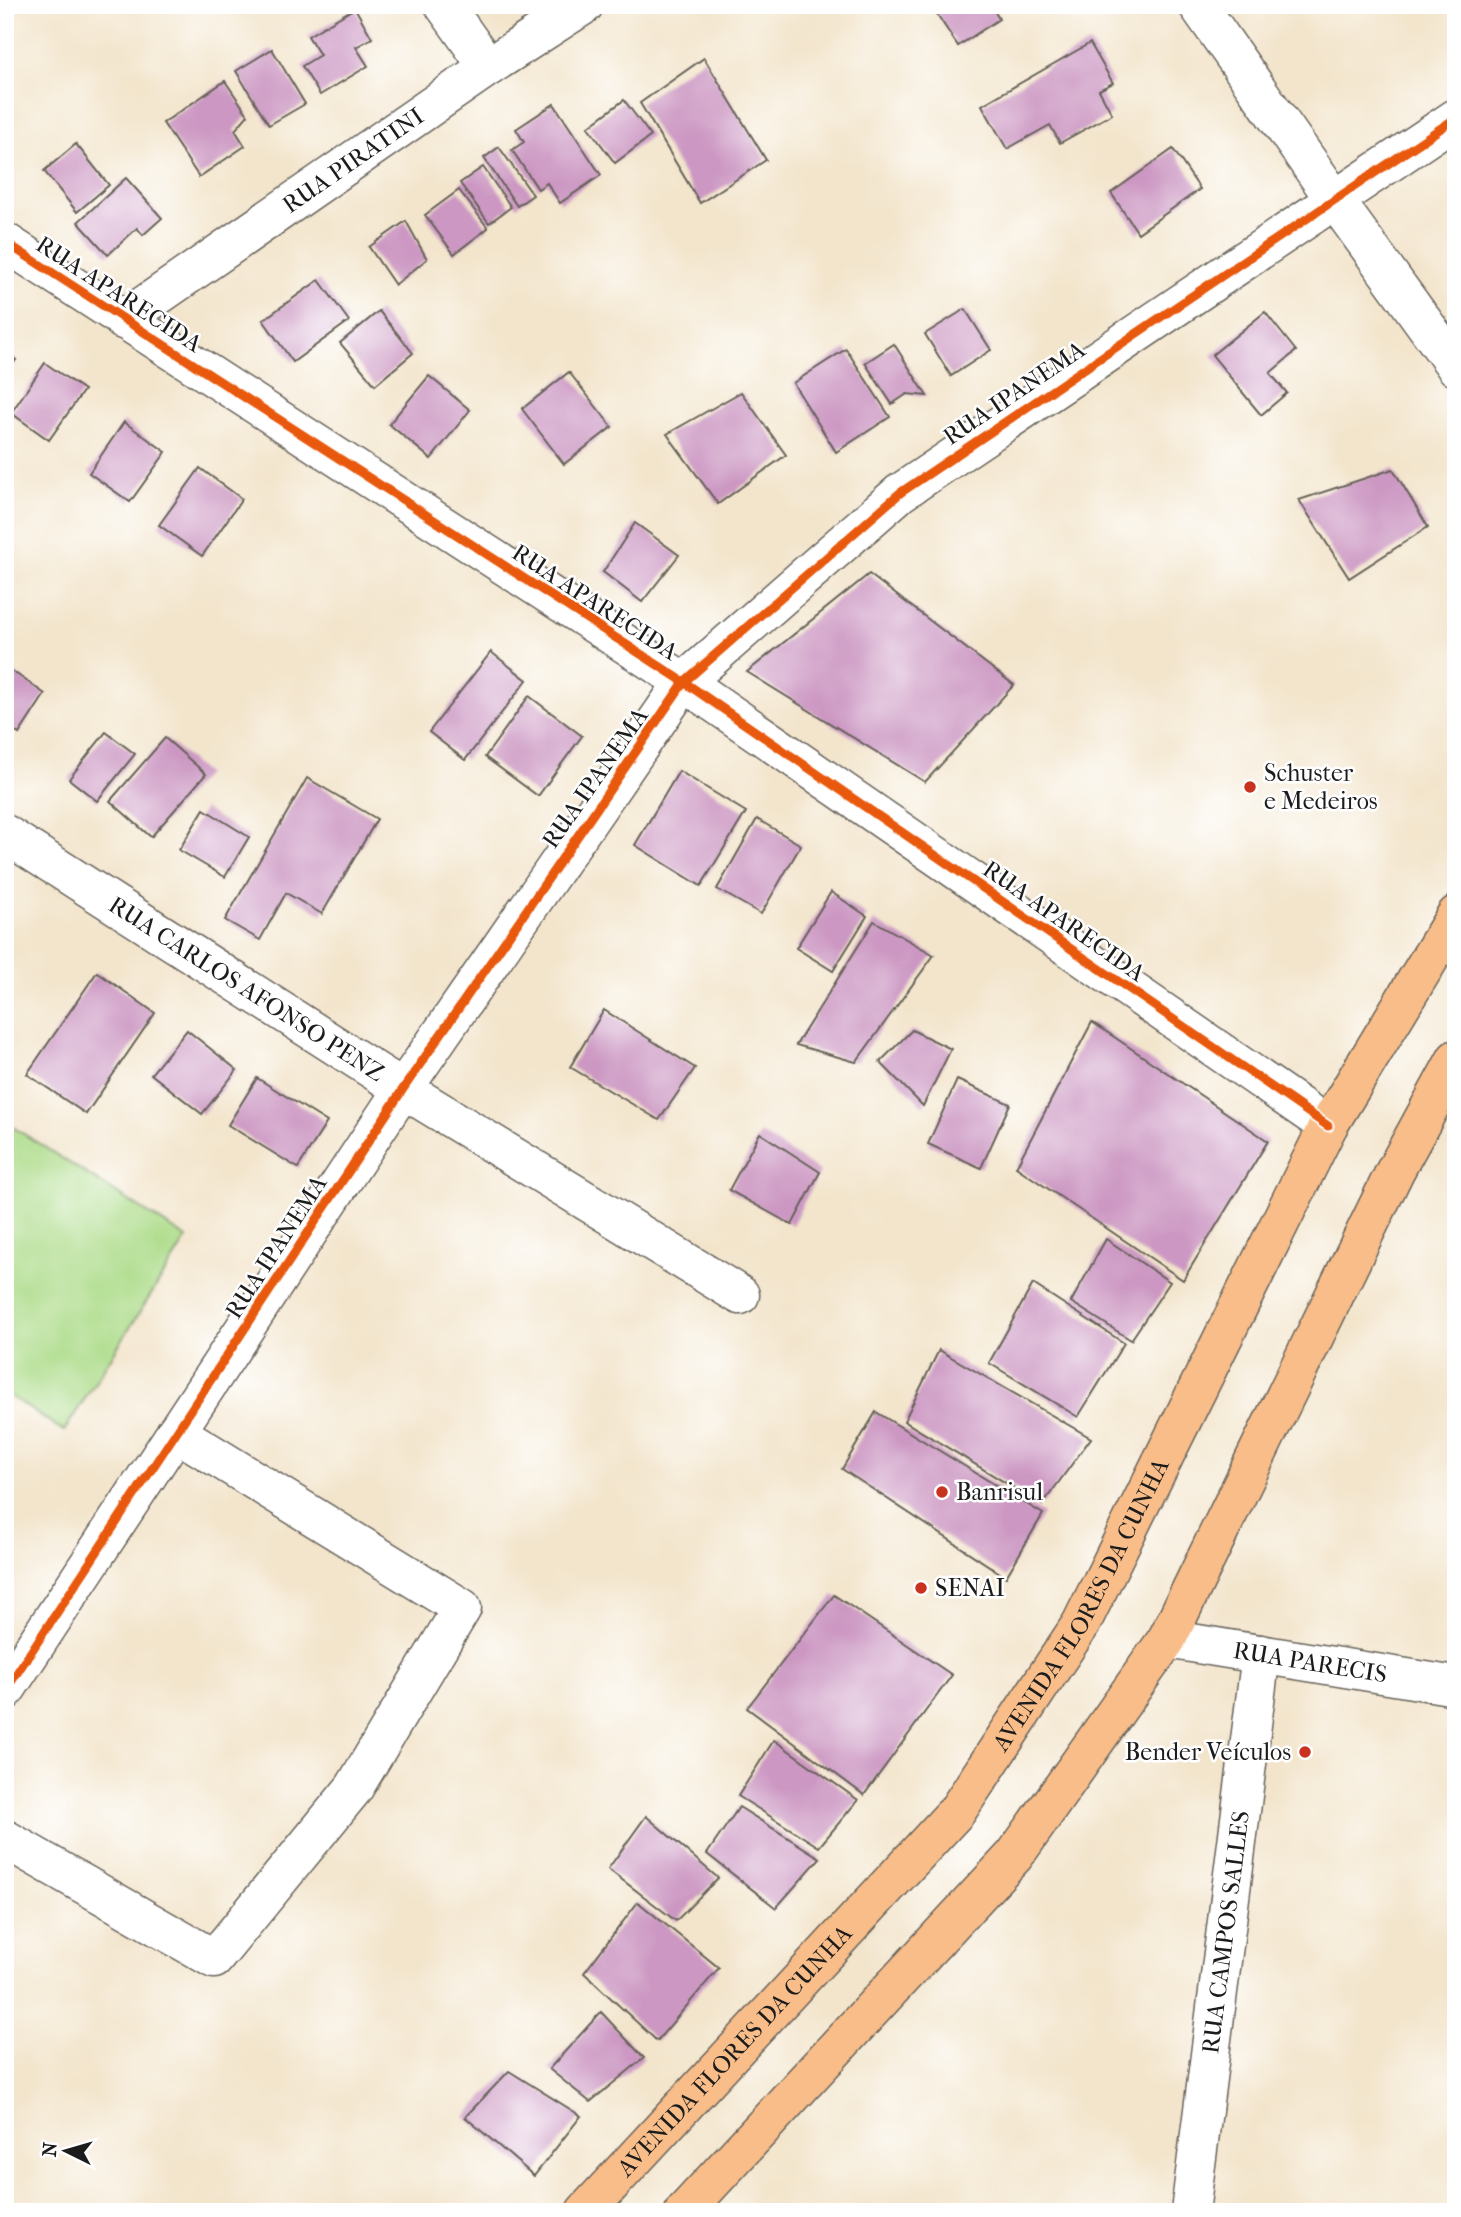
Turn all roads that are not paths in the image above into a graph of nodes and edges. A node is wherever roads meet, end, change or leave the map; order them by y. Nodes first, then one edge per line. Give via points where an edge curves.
1 (444, 5) edge
2 (584, 5) edge
3 (1198, 5) edge
4 (488, 67) junction
5 (1456, 118) edge
6 (1335, 200) junction
7 (5, 243) edge
8 (123, 320) junction
9 (1456, 367) edge
10 (684, 682) junction
11 (5, 834) edge
12 (1456, 915) edge
13 (1456, 1059) edge
14 (403, 1089) junction
15 (1328, 1126) junction
16 (740, 1296) dead end
17 (176, 1432) junction
18 (1167, 1639) junction
19 (1261, 1654) junction
20 (1456, 1686) edge
21 (5, 1691) edge
22 (5, 1839) edge
23 (585, 2212) edge
24 (684, 2212) edge
25 (1190, 2212) edge

1 - 4 street
2 - 4 street, RUA PIRATINI
3 - 6 street
4 - 8 street, RUA PIRATINI
5 - 6 street, RUA IPANEMA
6 - 9 street
6 - 10 street, RUA IPANEMA via 900,493
7 - 8 street, RUA APARECIDA
8 - 10 street, RUA APARECIDA
10 - 14 street, RUA IPANEMA
10 - 15 street, RUA APARECIDA
11 - 14 street, RUA CARLOS AFONSO PENZ
12 - 15 main road, AVENIDA FLORES DA CUNHA
13 - 18 main road via 1395,1171
14 - 16 street, RUA CARLOS AFONSO PENZ
14 - 17 street, RUA IPANEMA
15 - 23 main road, AVENIDA FLORES DA CUNHA via 1081,1625 957,1811
17 - 21 street, RUA IPANEMA
17 - 22 street via 462,1608 354,1788 214,1959
18 - 19 street, RUA PARECIS
18 - 24 main road via 1015,1855
19 - 20 street, RUA PARECIS
19 - 25 street, RUA CAMPOS SALLES

